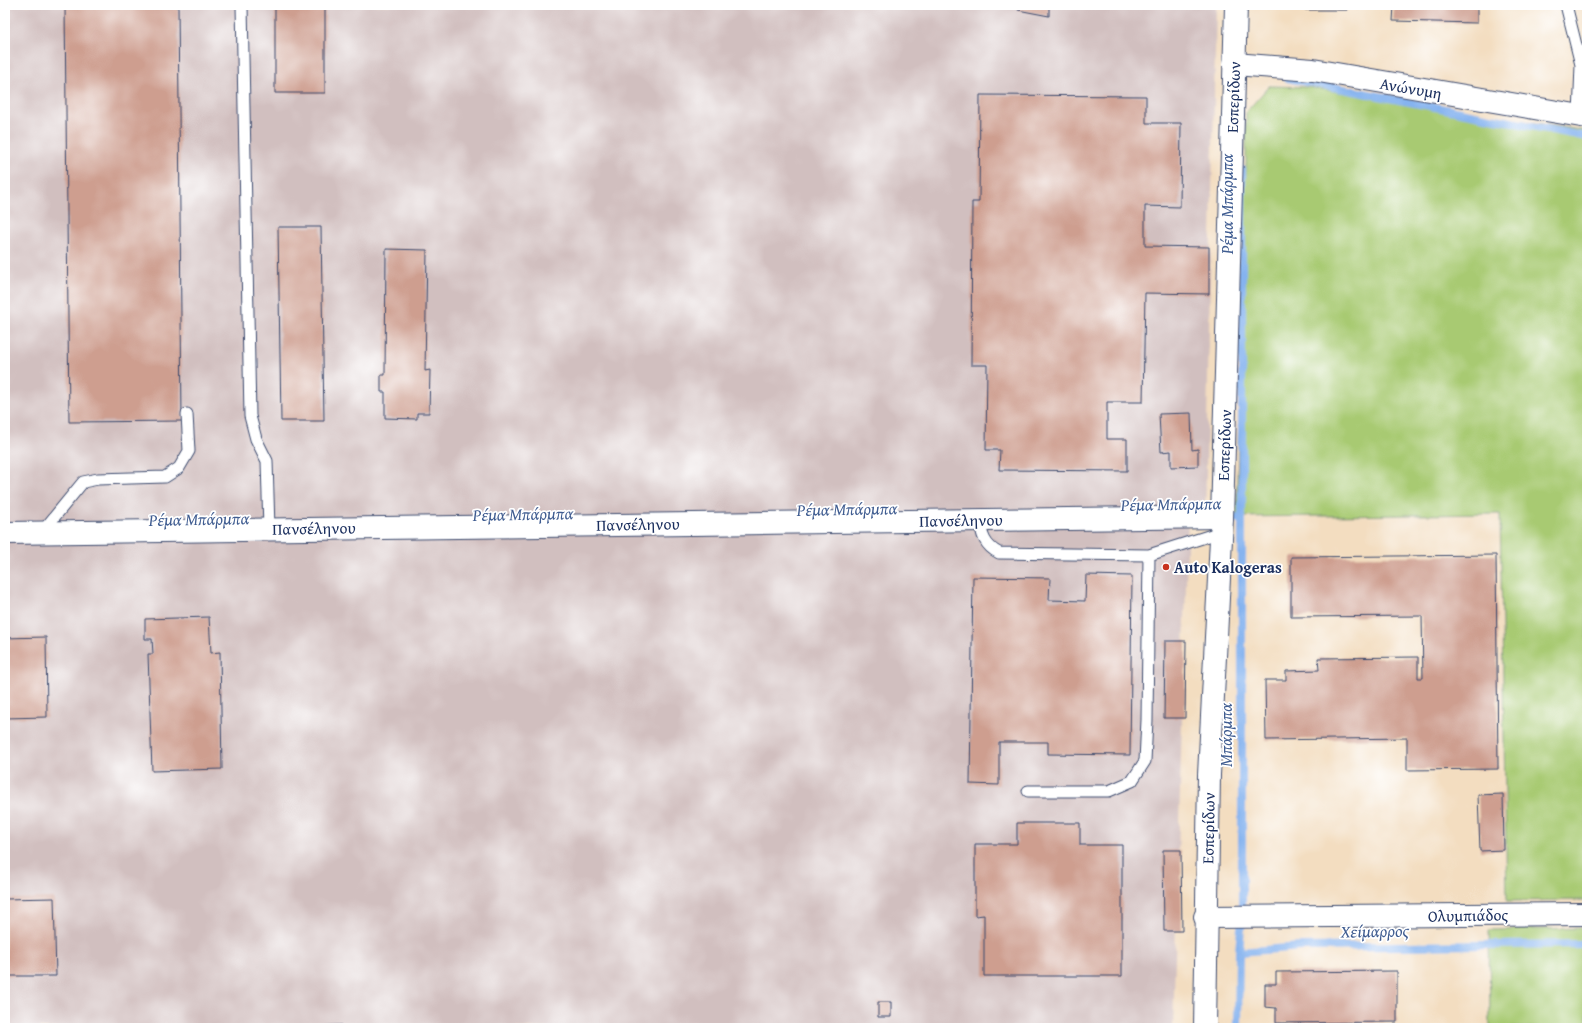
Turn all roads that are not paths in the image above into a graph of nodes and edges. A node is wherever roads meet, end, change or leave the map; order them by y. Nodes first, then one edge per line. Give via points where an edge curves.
1 (242, 5) edge
2 (1236, 5) edge
3 (1566, 5) edge
4 (1234, 64) junction
5 (1583, 117) edge
6 (187, 414) dead end
7 (980, 519) junction
8 (1222, 524) junction
9 (269, 529) junction
10 (42, 532) junction
11 (5, 533) edge
12 (1149, 555) junction
13 (1028, 791) dead end
14 (1587, 914) edge
15 (1205, 917) junction
16 (1205, 1028) edge

1 - 9 lane via 250,416 256,439 267,461
2 - 4 street, Εσπερίδων
3 - 5 lane via 1581,65
4 - 5 street, Ανώνυμη via 1313,70
4 - 8 street, Εσπερίδων
6 - 10 lane via 188,451 179,468 165,477 98,479 83,482
7 - 8 street, Πανσέληνου
7 - 9 street, Πανσέληνου
7 - 12 lane via 986,543 999,553
8 - 12 lane
8 - 15 street, Εσπερίδων via 1209,775
9 - 10 street, Πανσέληνου
10 - 11 street, Πανσέληνου
12 - 13 lane via 1145,761 1132,781 1109,791
14 - 15 street, Ολυμπιάδος
15 - 16 street, Εσπερίδων

